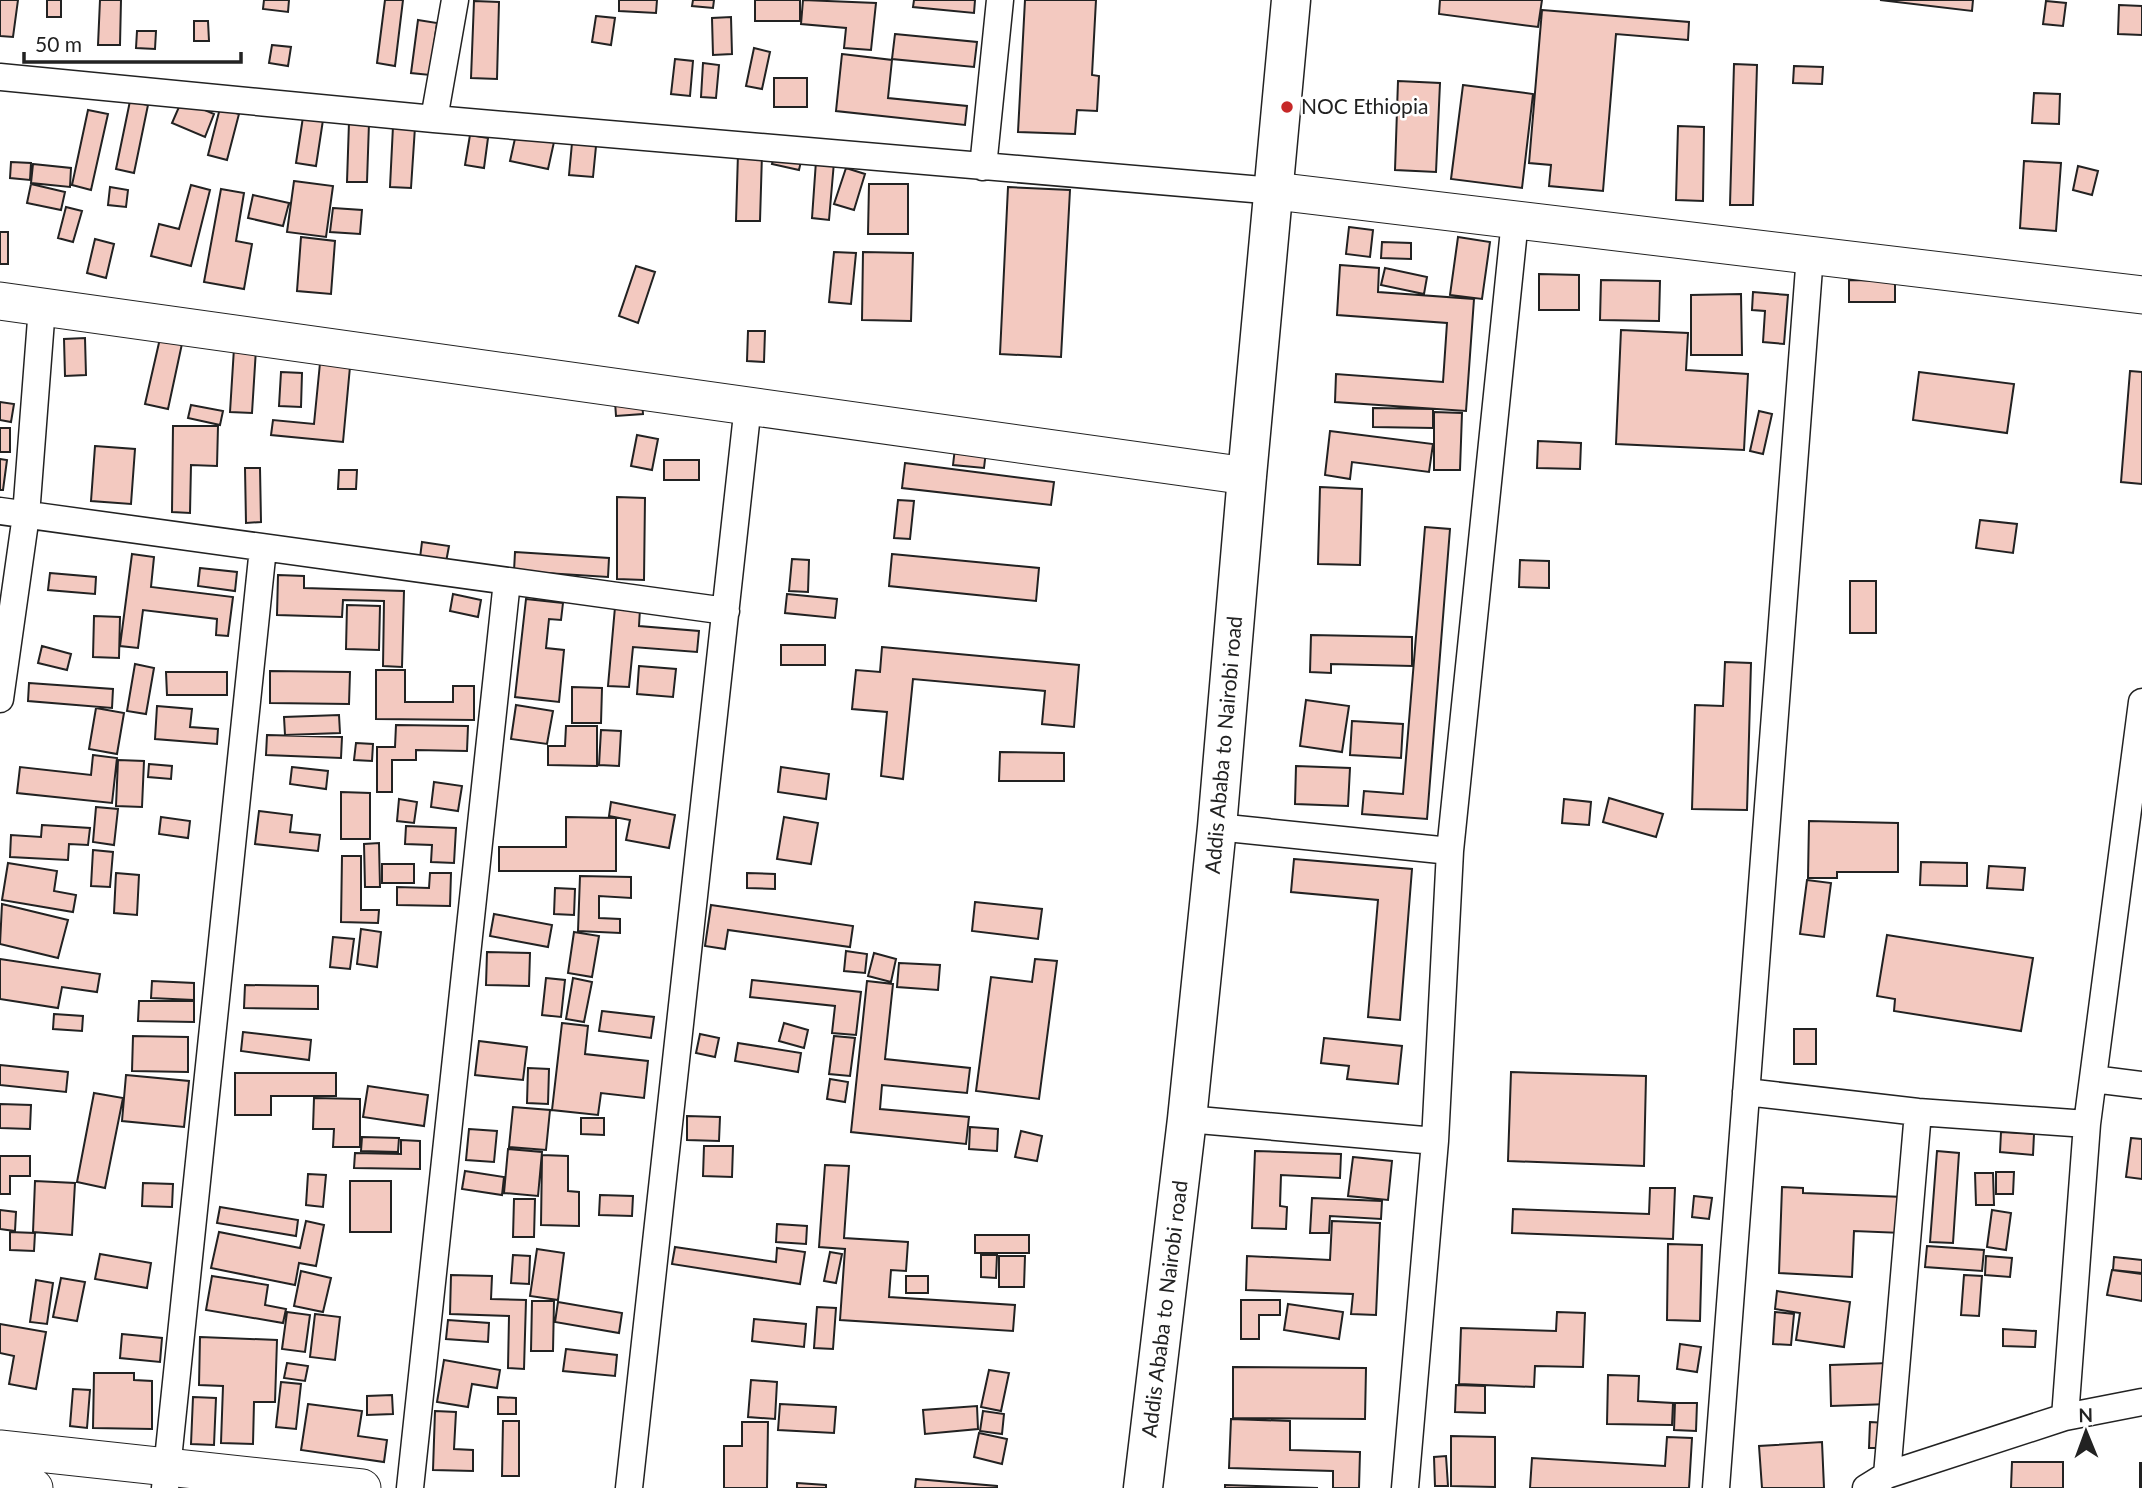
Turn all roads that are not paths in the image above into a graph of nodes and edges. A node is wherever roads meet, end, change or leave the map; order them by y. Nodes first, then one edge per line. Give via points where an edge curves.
1 (455, 0) edge
2 (1000, 0) edge
3 (1291, 0) edge
4 (0, 77) edge
5 (434, 119) junction
6 (983, 167) junction
7 (1275, 191) junction
8 (1515, 220) junction
9 (1810, 255) junction
10 (2142, 295) edge
11 (0, 302) edge
12 (42, 307) junction
13 (748, 405) junction
14 (1247, 476) junction
15 (13, 513) edge
16 (263, 548) junction
17 (507, 581) junction
18 (726, 611) junction
19 (0, 699) edge
20 (2142, 702) edge
21 (1217, 827) junction
22 (1450, 851) junction
23 (2093, 1079) junction
24 (2142, 1085) edge
25 (1746, 1092) junction
26 (1919, 1112) junction
27 (1187, 1119) junction
28 (2087, 1124) junction
29 (1435, 1140) junction
30 (2142, 1402) edge
31 (2065, 1417) junction
32 (0, 1449) edge
33 (159, 1481) edge
34 (1877, 1482) edge
35 (0, 1484) edge
36 (34, 1488) edge
37 (362, 1488) edge
38 (411, 1488) edge
39 (629, 1488) edge
40 (1143, 1488) edge
41 (1405, 1488) edge
42 (1716, 1488) edge

1 - 5 street
2 - 6 street
3 - 7 highway, Addis Ababa to Nairobi road
4 - 5 street
5 - 6 street
6 - 7 street
7 - 8 street
7 - 14 highway, Addis Ababa to Nairobi road
8 - 9 street
8 - 22 street
9 - 10 street
9 - 25 street
11 - 12 street
12 - 13 street
12 - 15 street
13 - 14 street
13 - 18 street
14 - 21 highway, Addis Ababa to Nairobi road
15 - 16 street
15 - 19 street
16 - 17 street
16 - 33 street
17 - 18 street
17 - 38 street
18 - 39 street
20 - 23 street
21 - 22 street
21 - 27 highway, Addis Ababa to Nairobi road
22 - 29 street
23 - 24 street
23 - 28 street
25 - 26 street
25 - 42 street
26 - 28 street
26 - 34 street
27 - 29 street
27 - 40 highway, Addis Ababa to Nairobi road
28 - 31 street
29 - 41 street
30 - 31 street
31 - 34 street
32 - 33 street
33 - 37 street
35 - 36 street

